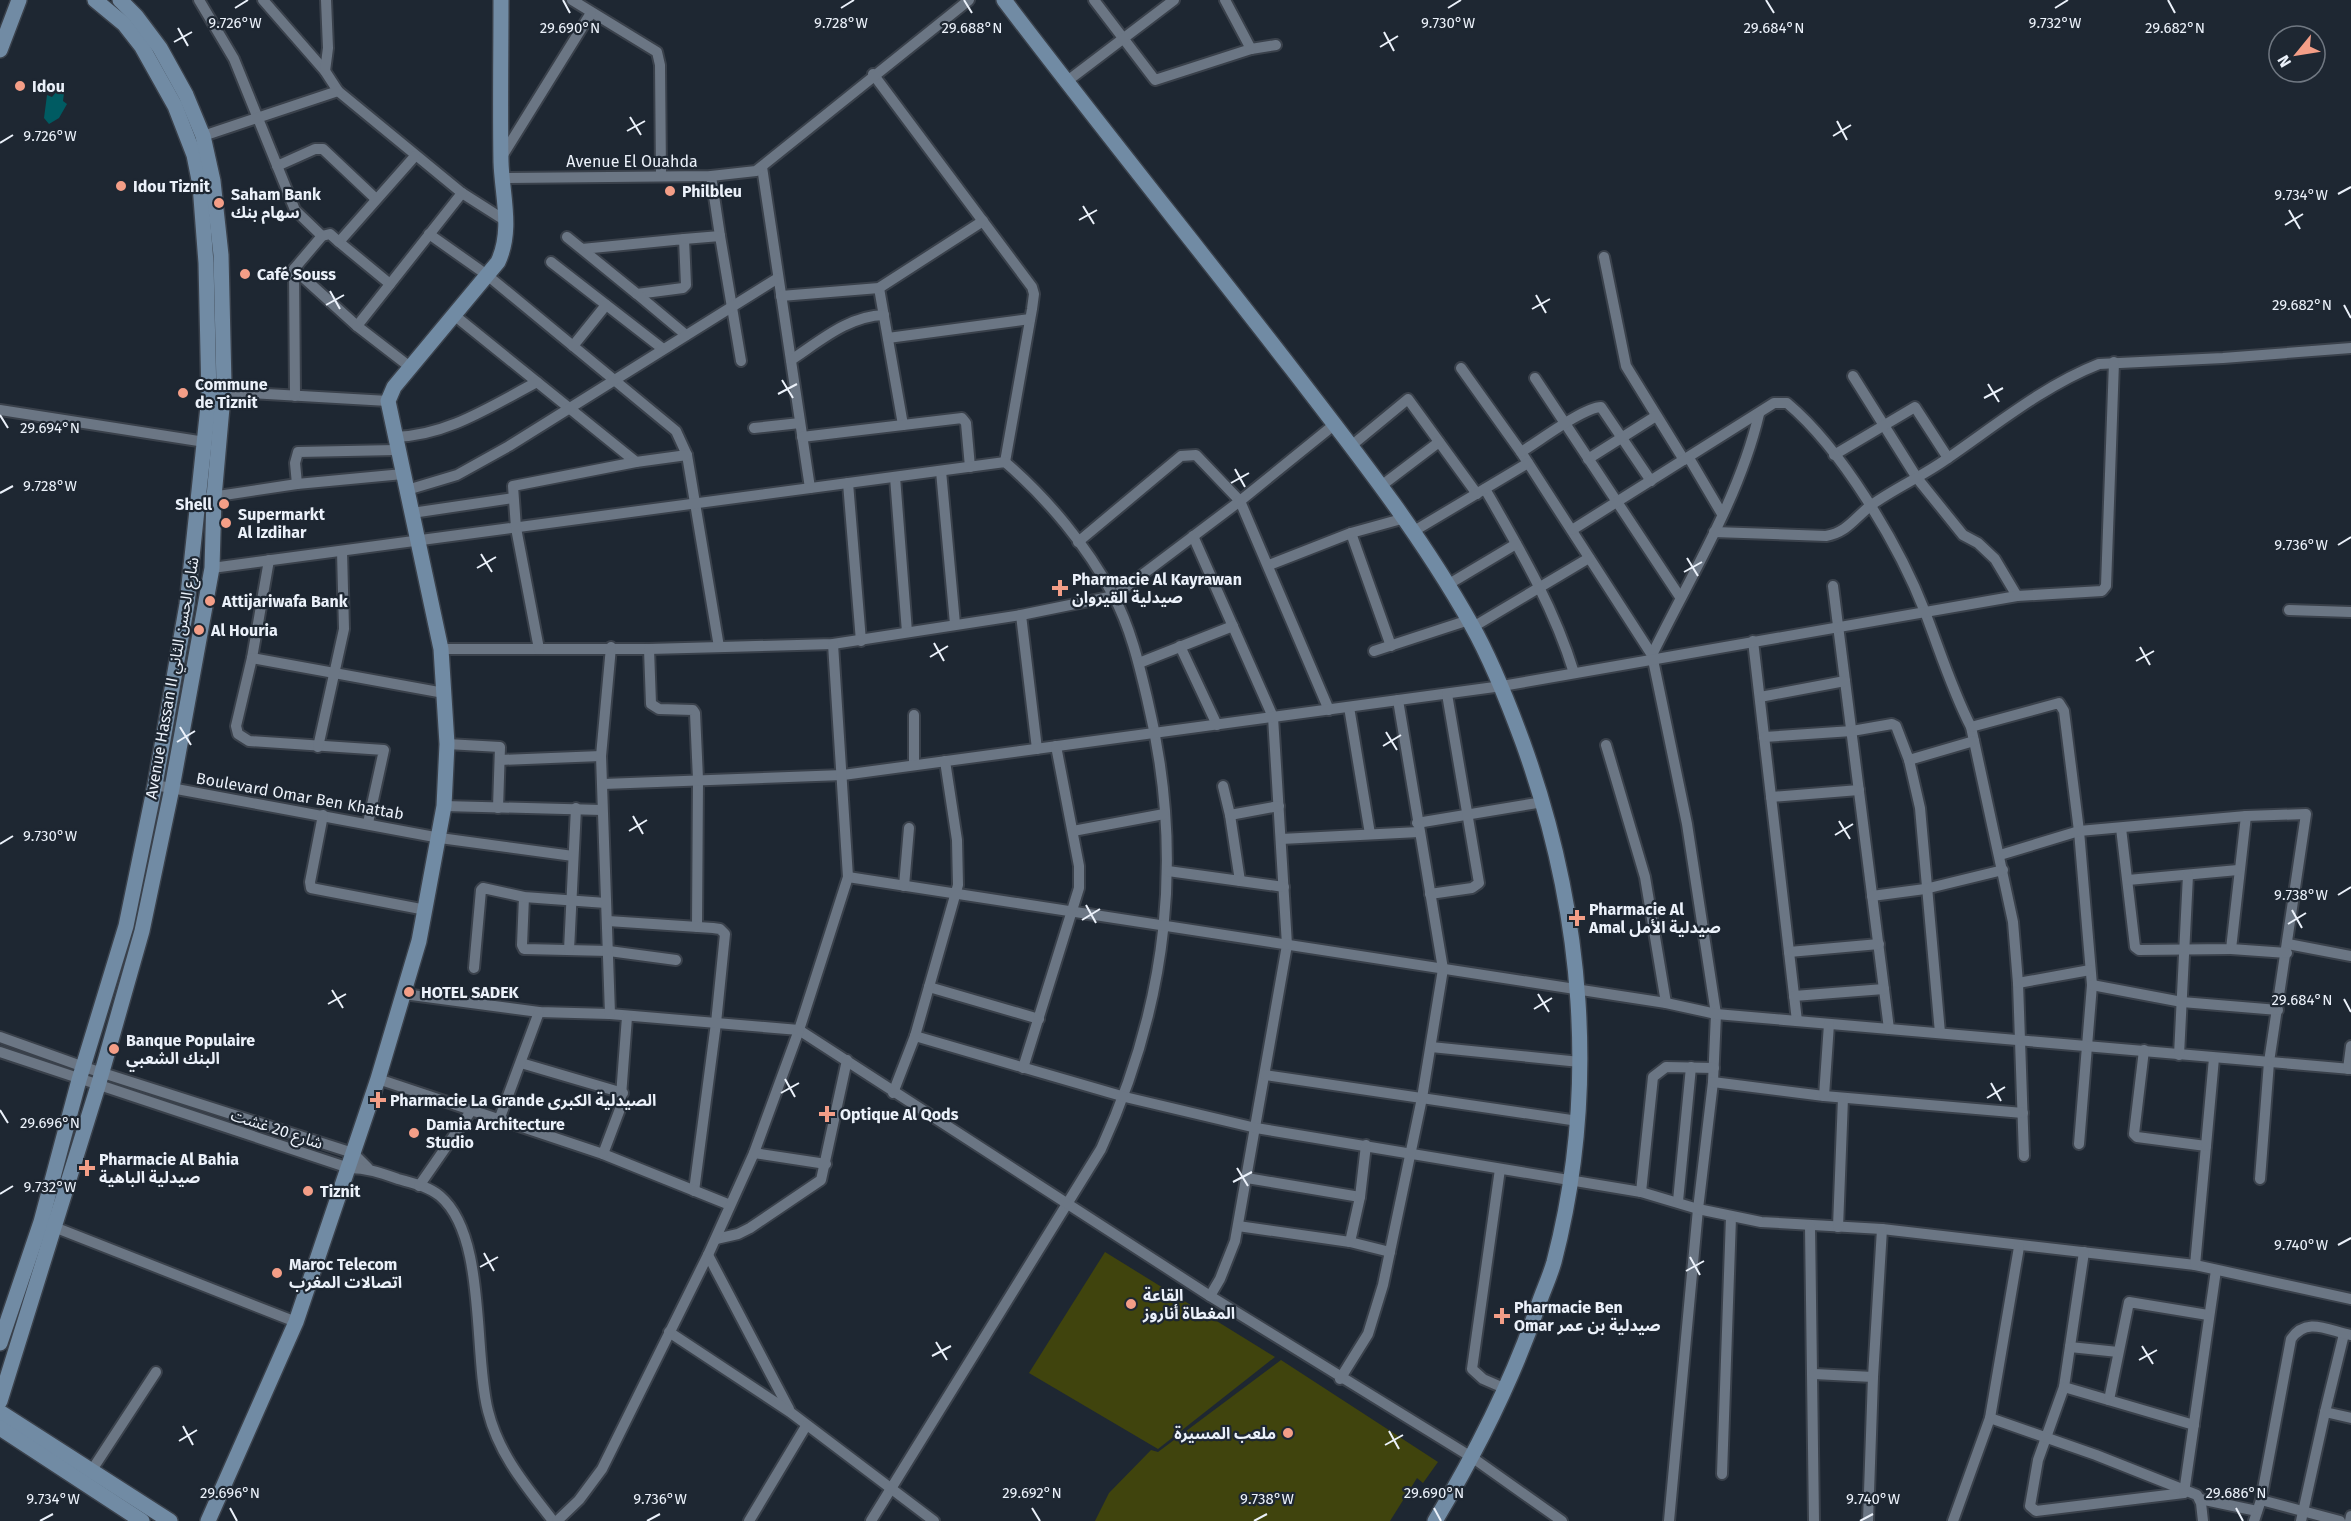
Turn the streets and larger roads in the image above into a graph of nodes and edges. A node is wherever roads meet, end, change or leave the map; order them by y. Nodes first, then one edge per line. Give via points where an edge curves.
1 (19, 0) edge
2 (95, 0) edge
3 (199, 0) edge
4 (263, 0) edge
5 (326, 0) edge
6 (501, 0) edge
7 (572, 0) edge
8 (969, 0) edge
9 (1004, 0) edge
10 (1094, 0) edge
11 (1174, 0) edge
12 (1225, 0) edge
13 (120, 4) edge
14 (591, 13) junction
15 (1124, 39) junction
16 (1276, 45) dead end
17 (1251, 49) junction
18 (0, 50) edge
19 (325, 70) junction
20 (873, 74) junction
21 (1066, 82) junction
22 (338, 91) junction
23 (258, 117) junction
24 (203, 136) junction
25 (415, 156) junction
26 (501, 158) junction
27 (278, 166) junction
28 (762, 167) junction
29 (661, 175) junction
30 (711, 176) junction
31 (502, 178) junction
32 (462, 193) junction
33 (376, 199) junction
34 (506, 221) junction
35 (983, 221) junction
36 (429, 234) junction
37 (322, 236) junction
38 (720, 236) junction
39 (567, 237) dead end
40 (684, 239) junction
41 (339, 242) junction
42 (582, 249) junction
43 (1604, 257) dead end
44 (552, 262) dead end
45 (294, 269) junction
46 (487, 275) junction
47 (778, 278) junction
48 (390, 284) junction
49 (879, 288) junction
50 (637, 294) junction
51 (781, 296) junction
52 (606, 305) junction
53 (732, 306) junction
54 (454, 315) junction
55 (884, 315) junction
56 (1030, 319) junction
57 (357, 326) junction
58 (686, 335) junction
59 (888, 338) junction
60 (573, 346) junction
61 (2351, 348) edge
62 (663, 349) junction
63 (791, 360) junction
64 (741, 361) dead end
65 (2114, 362) junction
66 (410, 367) junction
67 (1461, 368) dead end
68 (1853, 376) dead end
69 (1535, 378) dead end
70 (615, 380) junction
71 (537, 382) junction
72 (220, 391) junction
73 (295, 396) junction
74 (388, 401) junction
75 (0, 410) edge
76 (570, 410) junction
77 (1759, 414) junction
78 (1656, 416) junction
79 (800, 423) junction
80 (903, 424) junction
81 (1335, 424) junction
82 (1566, 424) junction
83 (1884, 424) junction
84 (754, 428) dead end
85 (1623, 436) junction
86 (802, 437) junction
87 (205, 442) junction
88 (1439, 442) junction
89 (395, 443) junction
90 (1352, 446) junction
91 (1521, 452) junction
92 (1834, 454) junction
93 (687, 455) junction
94 (1948, 458) junction
95 (1588, 459) junction
96 (1686, 459) junction
97 (636, 462) junction
98 (1005, 462) junction
99 (1528, 463) junction
100 (970, 467) junction
101 (942, 471) junction
102 (403, 474) junction
103 (895, 477) junction
104 (1917, 478) junction
105 (1651, 481) junction
106 (848, 483) junction
107 (297, 484) junction
108 (1381, 486) junction
109 (810, 488) junction
110 (406, 490) junction
111 (1481, 491) junction
112 (214, 496) junction
113 (513, 498) junction
114 (198, 499) junction
115 (1240, 501) junction
116 (1616, 503) junction
117 (696, 504) junction
118 (1870, 507) junction
119 (412, 513) junction
120 (1722, 513) junction
121 (1405, 518) junction
122 (516, 528) junction
123 (1572, 530) junction
124 (1414, 531) junction
125 (1714, 532) junction
126 (1351, 533) junction
127 (1193, 536) junction
128 (419, 540) junction
129 (1078, 542) junction
130 (1516, 544) junction
131 (342, 551) junction
132 (1589, 558) junction
133 (269, 561) junction
134 (1269, 566) junction
135 (212, 568) junction
136 (1449, 584) junction
137 (1833, 586) dead end
138 (1540, 587) junction
139 (1114, 596) junction
140 (2017, 596) junction
141 (1680, 597) junction
142 (187, 604) junction
143 (205, 608) junction
144 (2289, 610) dead end
145 (2351, 612) edge
146 (1925, 613) junction
147 (1022, 615) junction
148 (1471, 623) junction
149 (955, 624) junction
150 (1233, 627) junction
151 (1839, 627) junction
152 (908, 632) junction
153 (861, 641) junction
154 (1753, 641) junction
155 (833, 644) junction
156 (1180, 646) junction
157 (1391, 646) junction
158 (611, 647) junction
159 (719, 647) junction
160 (441, 649) junction
161 (539, 649) junction
162 (648, 649) junction
163 (1374, 651) dead end
164 (1653, 657) junction
165 (252, 658) junction
166 (1138, 663) junction
167 (1574, 673) junction
168 (335, 674) junction
169 (1845, 681) junction
170 (1502, 686) junction
171 (444, 693) junction
172 (1447, 694) junction
173 (1760, 697) junction
174 (1398, 700) junction
175 (1349, 707) junction
176 (1329, 710) junction
177 (914, 715) dead end
178 (1273, 717) junction
179 (1217, 724) junction
180 (1971, 727) junction
181 (1852, 731) junction
182 (1155, 733) junction
183 (1764, 737) junction
184 (1974, 741) junction
185 (447, 744) junction
186 (1606, 745) dead end
187 (1056, 746) junction
188 (318, 747) junction
189 (1037, 749) junction
190 (601, 756) junction
191 (500, 760) junction
192 (1909, 760) junction
193 (945, 761) junction
194 (914, 765) junction
195 (843, 775) junction
196 (698, 779) junction
197 (603, 784) junction
198 (155, 785) junction
199 (1223, 786) dead end
200 (172, 788) junction
201 (1859, 790) junction
202 (1771, 797) junction
203 (1543, 802) junction
204 (444, 806) junction
205 (1279, 806) junction
206 (498, 808) junction
207 (576, 808) junction
208 (603, 810) junction
209 (1164, 814) junction
210 (323, 815) junction
211 (1230, 815) junction
212 (1468, 816) junction
213 (2246, 816) junction
214 (368, 823) junction
215 (909, 828) dead end
216 (1418, 828) junction
217 (2121, 828) junction
218 (1073, 831) junction
219 (2079, 831) junction
220 (1370, 834) junction
221 (440, 838) junction
222 (1281, 839) junction
223 (2001, 855) junction
224 (573, 856) junction
225 (2003, 870) junction
226 (2238, 870) junction
227 (1168, 871) junction
228 (2188, 875) junction
229 (848, 877) junction
230 (2128, 880) junction
231 (135, 881) junction
232 (1240, 881) junction
233 (151, 885) junction
234 (904, 886) junction
235 (1284, 887) junction
236 (1925, 889) junction
237 (956, 894) junction
238 (1430, 894) junction
239 (1872, 896) junction
240 (524, 897) junction
241 (570, 902) junction
242 (606, 903) junction
243 (426, 910) junction
244 (1073, 912) junction
245 (608, 921) junction
246 (126, 926) junction
247 (1166, 926) junction
248 (697, 927) junction
249 (142, 931) junction
250 (1879, 944) junction
251 (1287, 945) junction
252 (2186, 948) junction
253 (2287, 948) junction
254 (2231, 949) junction
255 (569, 950) junction
256 (609, 951) junction
257 (1789, 952) junction
258 (2351, 956) edge
259 (676, 960) dead end
260 (474, 968) dead end
261 (1443, 969) junction
262 (2090, 970) junction
263 (2018, 983) junction
264 (2092, 985) junction
265 (929, 987) junction
266 (1884, 989) junction
267 (1579, 990) junction
268 (404, 994) junction
269 (1794, 996) junction
270 (2182, 1002) junction
271 (1666, 1003) junction
272 (2278, 1010) junction
273 (539, 1012) junction
274 (610, 1014) junction
275 (1716, 1014) junction
276 (627, 1017) junction
277 (1039, 1019) junction
278 (1797, 1021) junction
279 (716, 1023) junction
280 (1829, 1024) junction
281 (1889, 1029) junction
282 (799, 1030) junction
283 (1940, 1033) junction
284 (915, 1036) junction
285 (0, 1037) edge
286 (2021, 1041) junction
287 (2088, 1045) junction
288 (2351, 1046) edge
289 (1431, 1047) junction
290 (2144, 1050) junction
291 (0, 1052) edge
292 (2179, 1055) junction
293 (2214, 1058) junction
294 (847, 1060) junction
295 (521, 1062) junction
296 (1580, 1062) junction
297 (2269, 1062) junction
298 (1691, 1067) junction
299 (1023, 1068) junction
300 (1713, 1068) junction
301 (2350, 1069) edge
302 (81, 1073) junction
303 (1265, 1075) junction
304 (99, 1079) junction
305 (378, 1079) junction
306 (1713, 1082) junction
307 (623, 1092) junction
308 (893, 1093) junction
309 (1824, 1096) junction
310 (1125, 1097) junction
311 (1422, 1098) junction
312 (1843, 1098) junction
313 (203, 1105) junction
314 (471, 1111) junction
315 (2023, 1113) junction
316 (197, 1119) junction
317 (498, 1120) junction
318 (1578, 1120) junction
319 (1256, 1128) junction
320 (2079, 1144) dead end
321 (1366, 1145) junction
322 (2206, 1146) junction
323 (754, 1153) junction
324 (603, 1154) junction
325 (1410, 1155) junction
326 (2024, 1156) dead end
327 (351, 1160) junction
328 (826, 1164) junction
329 (1500, 1169) junction
330 (1247, 1178) junction
331 (2260, 1179) dead end
332 (1571, 1180) junction
333 (419, 1186) junction
334 (694, 1191) junction
335 (1641, 1192) junction
336 (1360, 1197) junction
337 (1678, 1201) junction
338 (730, 1205) junction
339 (1068, 1205) junction
340 (1698, 1209) junction
341 (1731, 1216) junction
342 (48, 1225) junction
343 (1238, 1226) junction
344 (1810, 1226) junction
345 (1838, 1227) junction
346 (1882, 1229) junction
347 (717, 1239) junction
348 (1350, 1242) junction
349 (2019, 1246) junction
350 (1390, 1252) junction
351 (2084, 1252) junction
352 (708, 1256) junction
353 (2195, 1265) junction
354 (25, 1269) junction
355 (2216, 1270) junction
356 (39, 1276) junction
357 (1210, 1296) junction
358 (2351, 1299) edge
359 (2208, 1316) junction
360 (296, 1322) junction
361 (669, 1332) junction
362 (2347, 1335) edge
363 (0, 1342) edge
364 (2070, 1347) junction
365 (2118, 1352) junction
366 (156, 1372) dead end
367 (1814, 1374) junction
368 (1873, 1377) junction
369 (1340, 1379) junction
370 (2064, 1387) junction
371 (1506, 1389) junction
372 (2109, 1400) junction
373 (0, 1401) edge
374 (0, 1412) edge
375 (790, 1412) junction
376 (2325, 1412) junction
377 (1990, 1418) junction
378 (2351, 1418) edge
379 (2194, 1425) junction
380 (806, 1426) junction
381 (0, 1428) edge
382 (2046, 1437) junction
383 (1473, 1458) junction
384 (92, 1469) junction
385 (1722, 1474) dead end
386 (84, 1484) junction
387 (892, 1491) junction
388 (2184, 1493) junction
389 (2200, 1498) junction
390 (2257, 1511) edge
391 (2302, 1516) edge
392 (2351, 1516) edge
393 (750, 1519) edge
394 (142, 1521) edge
395 (170, 1521) edge
396 (208, 1521) edge
397 (555, 1521) edge
398 (741, 1521) edge
399 (871, 1521) edge
400 (934, 1521) edge
401 (1435, 1521) edge
402 (1562, 1521) edge
403 (1668, 1521) edge
404 (1814, 1521) edge
405 (1868, 1521) edge
406 (1953, 1521) edge
407 (2202, 1521) edge
408 (2340, 1521) edge
409 (2350, 1521) edge

1 - 18 street
2 - 13 street, Avenue Hassan II شارع الحسن الثاني
3 - 23 street via 234,59
4 - 19 street
5 - 19 street
6 - 26 street
7 - 14 street
8 - 20 street
9 - 21 street
10 - 15 street
11 - 15 street
12 - 17 street
13 - 24 street, Avenue Hassan II شارع الحسن الثاني via 160,48
13 - 72 street, Avenue Hassan II شارع الحسن الثاني via 132,33 175,106 194,156
14 - 26 street
14 - 29 street via 657,52
15 - 17 street via 1155,80
15 - 21 street
16 - 17 street
19 - 22 street
20 - 28 street
20 - 35 street
21 - 81 street
22 - 23 street
22 - 25 street
23 - 24 street
23 - 27 street
24 - 72 street, Avenue Hassan II شارع الحسن الثاني via 213,181 221,255
25 - 32 street
25 - 33 street
26 - 31 street
27 - 33 street via 323,149
27 - 37 street via 295,210
28 - 30 street, Avenue El Ouahda via 746,173
28 - 47 street
29 - 30 street, Avenue El Ouahda
29 - 31 street, Avenue El Ouahda
30 - 38 street
31 - 34 street
32 - 34 street
32 - 36 street
33 - 41 street
34 - 46 street via 503,251
35 - 49 street
35 - 56 street via 1032,287
36 - 46 street
36 - 48 street
37 - 41 street via 330,234
37 - 45 street
38 - 40 street
38 - 53 street
39 - 42 street
40 - 42 street
40 - 50 street via 685,286
41 - 48 street
42 - 50 street
43 - 78 street via 1626,366
44 - 52 street
45 - 57 street
45 - 73 street
46 - 54 street
46 - 60 street
47 - 51 street
47 - 53 street
48 - 57 street
49 - 51 street
49 - 55 street
50 - 58 street
51 - 63 street
52 - 60 street
52 - 62 street
53 - 58 street
53 - 64 street
54 - 66 street
54 - 71 street
55 - 59 street
55 - 63 street via 850,321
56 - 59 street
56 - 98 street
57 - 66 street
58 - 62 street
59 - 80 street
60 - 70 street
61 - 65 street
62 - 70 street
63 - 79 street
65 - 94 street via 2099,364 2065,381
65 - 140 street via 2106,586 2102,591
66 - 74 street
67 - 91 street
68 - 83 street
69 - 82 street
70 - 76 street
70 - 93 street via 676,431
71 - 76 street
71 - 89 street via 450,427
72 - 73 street
72 - 87 street, Avenue Hassan II شارع الحسن الثاني
72 - 112 street, Avenue Hassan II شارع الحسن الثاني
73 - 74 street
74 - 89 street
75 - 87 street
76 - 97 street
76 - 110 street via 471,468
77 - 92 street via 1774,403 1787,403
77 - 96 street
77 - 120 street via 1750,452
78 - 85 street
78 - 96 street
79 - 84 street
79 - 86 street
80 - 86 street
80 - 100 street via 962,417 966,423
81 - 90 street
81 - 115 street
82 - 85 street via 1601,407
82 - 91 street
82 - 95 street
83 - 92 street
83 - 94 street via 1917,408
83 - 104 street
85 - 95 street
85 - 105 street
86 - 109 street
87 - 114 street, Avenue Hassan II شارع الحسن الثاني
88 - 90 street via 1408,399
88 - 108 street
88 - 111 street
89 - 102 street
89 - 107 street via 298,452
90 - 108 street
91 - 99 street
92 - 118 street
93 - 97 street
93 - 117 street
94 - 104 street
95 - 116 street
96 - 105 street
96 - 120 street
97 - 113 street via 516,484 512,488
98 - 100 street
98 - 129 street
99 - 111 street
99 - 123 street
100 - 101 street
101 - 103 street
101 - 149 street
102 - 107 street
102 - 110 street
103 - 106 street
103 - 152 street
104 - 118 street
104 - 140 street via 1963,535 1995,559
105 - 116 street
106 - 109 street
106 - 153 street
107 - 112 street
108 - 121 street
109 - 117 street
110 - 119 street
111 - 124 street
111 - 130 street
112 - 114 street
112 - 135 street, Avenue Hassan II شارع الحسن الثاني
113 - 119 street
113 - 122 street
114 - 142 street, Avenue Hassan II شارع الحسن الثاني
115 - 127 street
115 - 129 street via 1204,460 1196,455 1180,456
115 - 134 street
116 - 123 street
116 - 141 street
117 - 122 street
117 - 159 street
118 - 125 street via 1846,529 1826,536
118 - 146 street via 1894,544
119 - 128 street
120 - 125 street
121 - 124 street
121 - 126 street
122 - 128 street
122 - 161 street
123 - 132 street
124 - 136 street
125 - 141 street
126 - 134 street
126 - 157 street
127 - 139 street
127 - 150 street
128 - 131 street
128 - 160 street
129 - 139 street
130 - 136 street
130 - 138 street
131 - 133 street
131 - 168 street via 345,618
132 - 138 street
132 - 164 street
133 - 135 street
133 - 165 street
134 - 176 street
135 - 143 street, Avenue Hassan II شارع الحسن الثاني
136 - 148 street
137 - 151 street
138 - 148 street
138 - 167 street
139 - 147 street
139 - 166 street
140 - 146 street
141 - 164 street
142 - 143 street
142 - 198 street, Avenue Hassan II شارع الحسن الثاني
143 - 200 street, Avenue Hassan II شارع الحسن الثاني
144 - 145 street
146 - 151 street
146 - 180 street
147 - 149 street
147 - 189 street
148 - 157 street
148 - 170 street
149 - 152 street
150 - 156 street
150 - 178 street
151 - 154 street
151 - 169 street
152 - 153 street
153 - 155 street
154 - 164 street
154 - 173 street
155 - 159 street
155 - 195 street
156 - 166 street
156 - 179 street
157 - 163 street
158 - 161 street
158 - 162 street
158 - 190 street
159 - 162 street
160 - 161 street
160 - 171 street
162 - 196 street via 651,704 659,709 695,713
164 - 167 street
164 - 275 street via 1687,824
165 - 168 street
165 - 188 street via 236,726 238,734 249,741
166 - 182 street
167 - 170 street
168 - 171 street
168 - 188 street
169 - 173 street
169 - 181 street
170 - 172 street
170 - 203 street
171 - 185 street
172 - 174 street
172 - 212 street
173 - 183 street
174 - 175 street
174 - 216 street
175 - 176 street
175 - 220 street
176 - 178 street
177 - 194 street
178 - 179 street
178 - 205 street
179 - 182 street
180 - 184 street
180 - 219 street via 2061,704
181 - 183 street
181 - 192 street via 1896,726
181 - 201 street
182 - 187 street
182 - 209 street
183 - 202 street
184 - 192 street
184 - 223 street
185 - 191 street via 499,746
185 - 204 street
186 - 271 street via 1645,877
187 - 189 street
187 - 218 street
188 - 214 street via 384,750
189 - 193 street
190 - 191 street
190 - 197 street
191 - 206 street
192 - 236 street via 1920,808
193 - 194 street
193 - 237 street via 957,840
194 - 195 street
195 - 196 street
195 - 229 street
196 - 197 street
196 - 248 street
197 - 208 street
198 - 200 street, Boulevard Omar Ben Khattab
198 - 231 street, Avenue Hassan II شارع الحسن الثاني
199 - 211 street
200 - 210 street, Boulevard Omar Ben Khattab
200 - 233 street, Avenue Hassan II شارع الحسن الثاني
201 - 202 street
201 - 239 street
202 - 257 street
203 - 212 street
203 - 267 street via 1572,929
204 - 206 street
204 - 221 street
205 - 211 street
205 - 222 street
206 - 207 street
207 - 208 street
207 - 224 street
208 - 242 street
209 - 218 street
209 - 227 street
210 - 214 street, Boulevard Omar Ben Khattab
210 - 243 street via 311,888
211 - 232 street
212 - 216 street
212 - 238 street via 1479,883 1472,888
213 - 217 street
213 - 226 street
213 - 253 street via 2306,814
214 - 221 street, Boulevard Omar Ben Khattab
215 - 234 street
216 - 220 street
216 - 238 street
217 - 219 street
217 - 230 street
218 - 244 street via 1080,872
219 - 223 street
219 - 262 street
220 - 222 street
221 - 224 street, Boulevard Omar Ben Khattab
221 - 243 street
222 - 235 street
223 - 225 street
224 - 241 street
225 - 236 street
225 - 263 street via 2013,922
226 - 228 street
226 - 254 street
227 - 232 street
227 - 247 street
228 - 230 street
228 - 252 street
229 - 234 street
229 - 282 street
230 - 252 street via 2135,947
231 - 233 street
231 - 246 street, Avenue Hassan II شارع الحسن الثاني
232 - 235 street
233 - 249 street, Avenue Hassan II شارع الحسن الثاني
234 - 237 street
235 - 251 street
236 - 239 street
236 - 283 street
237 - 244 street
237 - 265 street
238 - 261 street
239 - 250 street
240 - 241 street
240 - 255 street via 523,947
240 - 260 street via 481,889
241 - 242 street
241 - 255 street
242 - 245 street
243 - 268 street
244 - 247 street
244 - 277 street
245 - 248 street
245 - 256 street
246 - 249 street
246 - 302 street, Avenue Hassan II شارع الحسن الثاني
247 - 251 street
247 - 310 street via 1153,996
248 - 279 street via 720,929 725,934
249 - 304 street, Avenue Hassan II شارع الحسن الثاني
250 - 257 street
250 - 266 street
251 - 261 street
251 - 303 street
252 - 254 street
252 - 270 street
253 - 254 street
253 - 258 street
253 - 272 street
255 - 256 street
256 - 259 street
256 - 274 street
257 - 269 street
261 - 267 street
261 - 289 street
262 - 263 street
262 - 264 street
263 - 286 street
264 - 270 street
264 - 287 street
265 - 277 street
265 - 284 street
266 - 269 street
266 - 281 street
267 - 271 street
267 - 296 street
268 - 273 street
268 - 305 street
269 - 278 street
270 - 272 street
270 - 292 street
271 - 275 street
272 - 297 street
273 - 274 street
273 - 295 street
274 - 276 street
275 - 278 street
275 - 300 street
276 - 279 street
276 - 307 street
277 - 299 street
278 - 280 street
279 - 282 street
279 - 334 street
280 - 281 street
280 - 309 street
281 - 283 street
282 - 294 street
282 - 323 street
283 - 286 street
284 - 299 street
284 - 308 street
285 - 302 street
286 - 287 street
286 - 315 street
287 - 290 street
287 - 320 street
288 - 301 street
289 - 296 street
289 - 311 street
290 - 292 street
290 - 322 street via 2134,1134
291 - 302 street
292 - 293 street
293 - 297 street
293 - 322 street
294 - 308 street
294 - 328 street
295 - 307 street
295 - 317 street
296 - 318 street
297 - 301 street
297 - 331 street
298 - 300 street
298 - 335 street via 1666,1067 1653,1077
298 - 337 street
299 - 310 street
300 - 306 street
302 - 304 street
302 - 342 street, Avenue Hassan II شارع الحسن الثاني
303 - 311 street
303 - 319 street
304 - 313 street
304 - 316 street, شارع 20 غشت
304 - 342 street, Avenue Hassan II شارع الحسن الثاني
305 - 314 street
305 - 327 street
306 - 309 street
306 - 340 street
307 - 324 street
308 - 339 street
309 - 312 street
310 - 319 street
310 - 339 street via 1101,1149
311 - 318 street
311 - 325 street
312 - 315 street
312 - 345 street
313 - 316 street
313 - 327 street
314 - 317 street
314 - 333 street
315 - 326 street
316 - 327 street, شارع 20 غشت
317 - 324 street
318 - 332 street
319 - 321 street
319 - 330 street
321 - 325 street
321 - 336 street
322 - 353 street
323 - 328 street
323 - 338 street
324 - 334 street
325 - 329 street
325 - 350 street
327 - 333 street
327 - 360 street
328 - 347 street via 816,1185 750,1228
329 - 332 street
329 - 371 street via 1472,1369 1483,1379
330 - 336 street
330 - 343 street
332 - 335 street
332 - 371 street via 1553,1267
333 - 397 street via 449,1205 464,1232 492,1426 506,1459
334 - 338 street
335 - 337 street
336 - 348 street
337 - 340 street
338 - 347 street
339 - 357 street
339 - 387 street
340 - 341 street
340 - 403 street
341 - 344 street
341 - 385 street
342 - 354 street, Avenue Hassan II شارع الحسن الثاني
342 - 356 street, Avenue Hassan II شارع الحسن الثاني
342 - 360 street
343 - 348 street
343 - 357 street via 1230,1258
344 - 345 street
344 - 367 street
345 - 346 street
346 - 349 street
346 - 368 street
347 - 352 street
348 - 350 street
349 - 351 street
349 - 377 street
350 - 369 street via 1368,1334
351 - 353 street
351 - 364 street
352 - 361 street
352 - 375 street
353 - 355 street
354 - 356 street
354 - 363 street, Avenue Hassan II شارع الحسن الثاني
355 - 358 street
355 - 359 street
356 - 373 street, Avenue Hassan II شارع الحسن الثاني
357 - 369 street
359 - 365 street via 2130,1301
359 - 379 street
360 - 396 street
361 - 375 street
361 - 397 street via 602,1469 579,1500
362 - 376 street
362 - 390 street via 2314,1325 2300,1329 2291,1339
364 - 365 street
364 - 370 street
365 - 372 street
366 - 384 street
367 - 368 street
367 - 404 street
368 - 405 street
369 - 383 street
370 - 372 street
370 - 382 street
371 - 383 street
372 - 379 street
374 - 384 street
375 - 380 street
376 - 378 street
376 - 391 street
377 - 382 street
377 - 406 street
379 - 388 street
380 - 387 street
380 - 393 street
381 - 386 street
382 - 388 street via 2148,1474
382 - 388 street via 2030,1499 2030,1506 2036,1511
383 - 401 street
383 - 402 street
384 - 386 street
384 - 395 street
386 - 394 street
387 - 399 street
387 - 400 street
388 - 389 street
389 - 390 street
389 - 407 street
390 - 391 street
391 - 408 street
392 - 409 street
393 - 398 street

